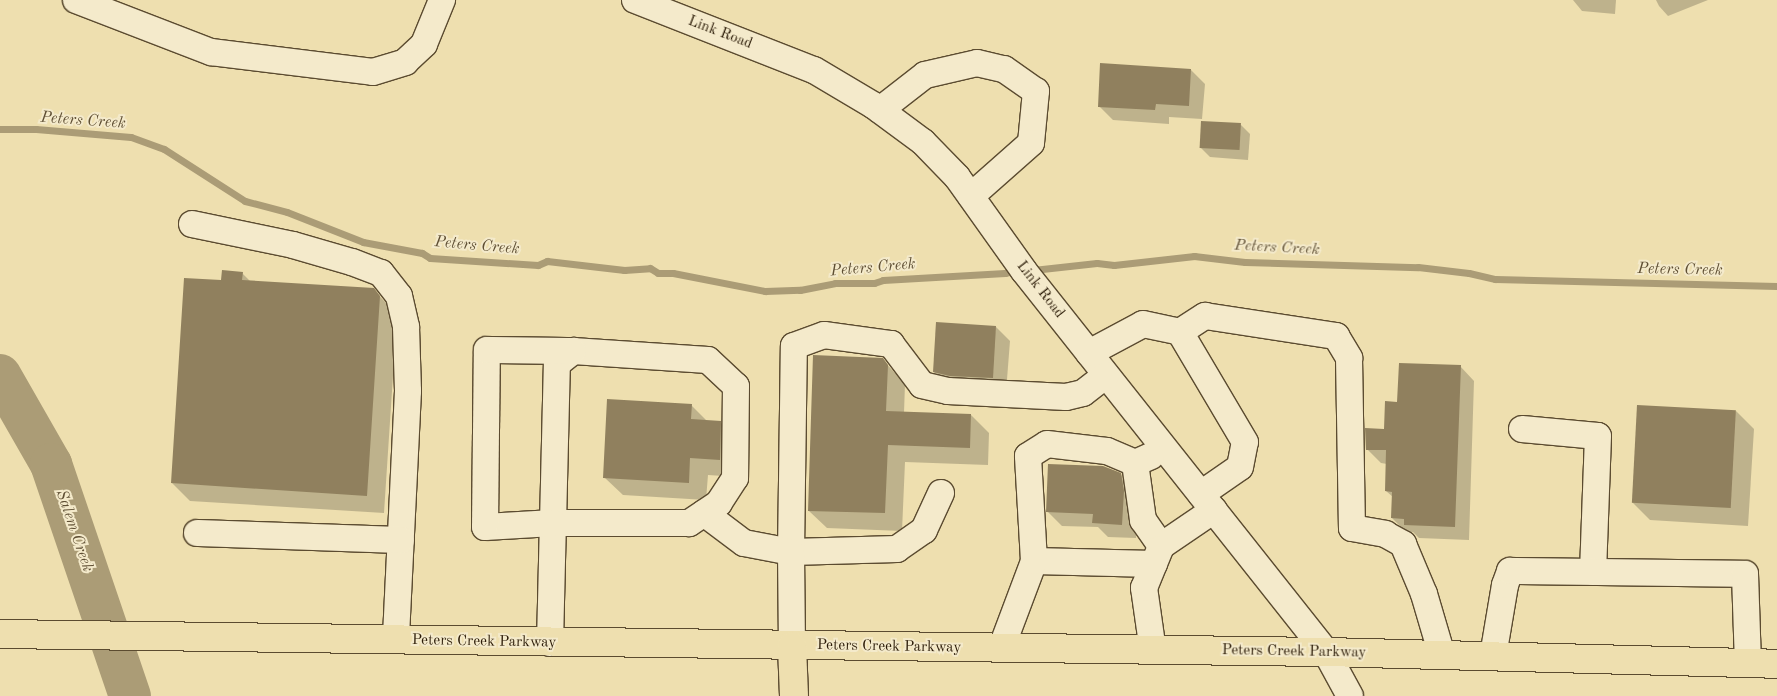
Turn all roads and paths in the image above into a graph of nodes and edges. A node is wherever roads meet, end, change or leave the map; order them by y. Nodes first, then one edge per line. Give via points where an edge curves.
1 (76, 0) edge
2 (442, 0) edge
3 (635, 0) edge
4 (880, 110) junction
5 (970, 196) junction
6 (192, 224) dead end
7 (1180, 332) junction
8 (572, 351) junction
9 (1089, 353) junction
10 (1106, 374) junction
11 (1522, 429) dead end
12 (1165, 448) junction
13 (1135, 463) junction
14 (941, 493) dead end
15 (1207, 502) junction
16 (704, 513) junction
17 (553, 523) junction
18 (197, 533) dead end
19 (401, 540) junction
20 (791, 552) junction
21 (1157, 555) junction
22 (1034, 561) junction
23 (1593, 572) junction
24 (0, 634) edge
25 (396, 640) junction
26 (550, 643) junction
27 (792, 646) junction
28 (1001, 649) junction
29 (1153, 651) junction
30 (1326, 652) junction
31 (1442, 655) junction
32 (1493, 656) junction
33 (1748, 664) junction
34 (1777, 664) edge
35 (794, 696) edge
36 (1350, 696) edge

1 - 2 street via 211,52 373,72 406,62 424,44
3 - 4 street, Link Road via 814,70
4 - 5 street, Link Road via 922,142 958,177
4 - 5 street via 925,75 977,63 1004,69 1036,91 1031,143
5 - 9 street, Link Road
6 - 19 street via 294,245 352,262 381,273 399,296 406,327 408,392
7 - 9 street via 1143,324
7 - 15 street via 1245,442 1240,467
7 - 31 street via 1205,316 1336,336 1349,358 1352,528 1385,534 1403,544 1424,594
8 - 16 street via 708,360 736,386 735,478 719,503
8 - 17 street via 557,364
8 - 17 street via 487,350 484,527
9 - 10 street, Link Road
10 - 12 street, Link Road
10 - 20 street via 1083,392 1066,397 948,390 922,385 891,344 824,335 794,346
11 - 23 street via 1598,436
12 - 13 street
12 - 15 street, Link Road
13 - 21 street via 1143,520
13 - 22 street via 1107,451 1047,444 1028,456
14 - 20 street via 924,530 897,549
15 - 21 street
15 - 30 street, Link Road
16 - 17 street via 689,523
16 - 20 street via 744,543
17 - 26 street
18 - 19 street
19 - 25 street
20 - 27 street
21 - 22 street
21 - 29 street via 1144,588
22 - 28 street
23 - 32 street via 1510,571
23 - 33 street via 1745,574
24 - 25 main road, Peters Creek Parkway
25 - 26 main road, Peters Creek Parkway
26 - 27 main road, Peters Creek Parkway
27 - 28 main road, Peters Creek Parkway
27 - 35 main road
28 - 29 main road, Peters Creek Parkway
29 - 30 main road, Peters Creek Parkway
30 - 31 main road, Peters Creek Parkway
30 - 36 street, Link Road
31 - 32 main road, Peters Creek Parkway
32 - 33 main road, Peters Creek Parkway
33 - 34 main road, Peters Creek Parkway

